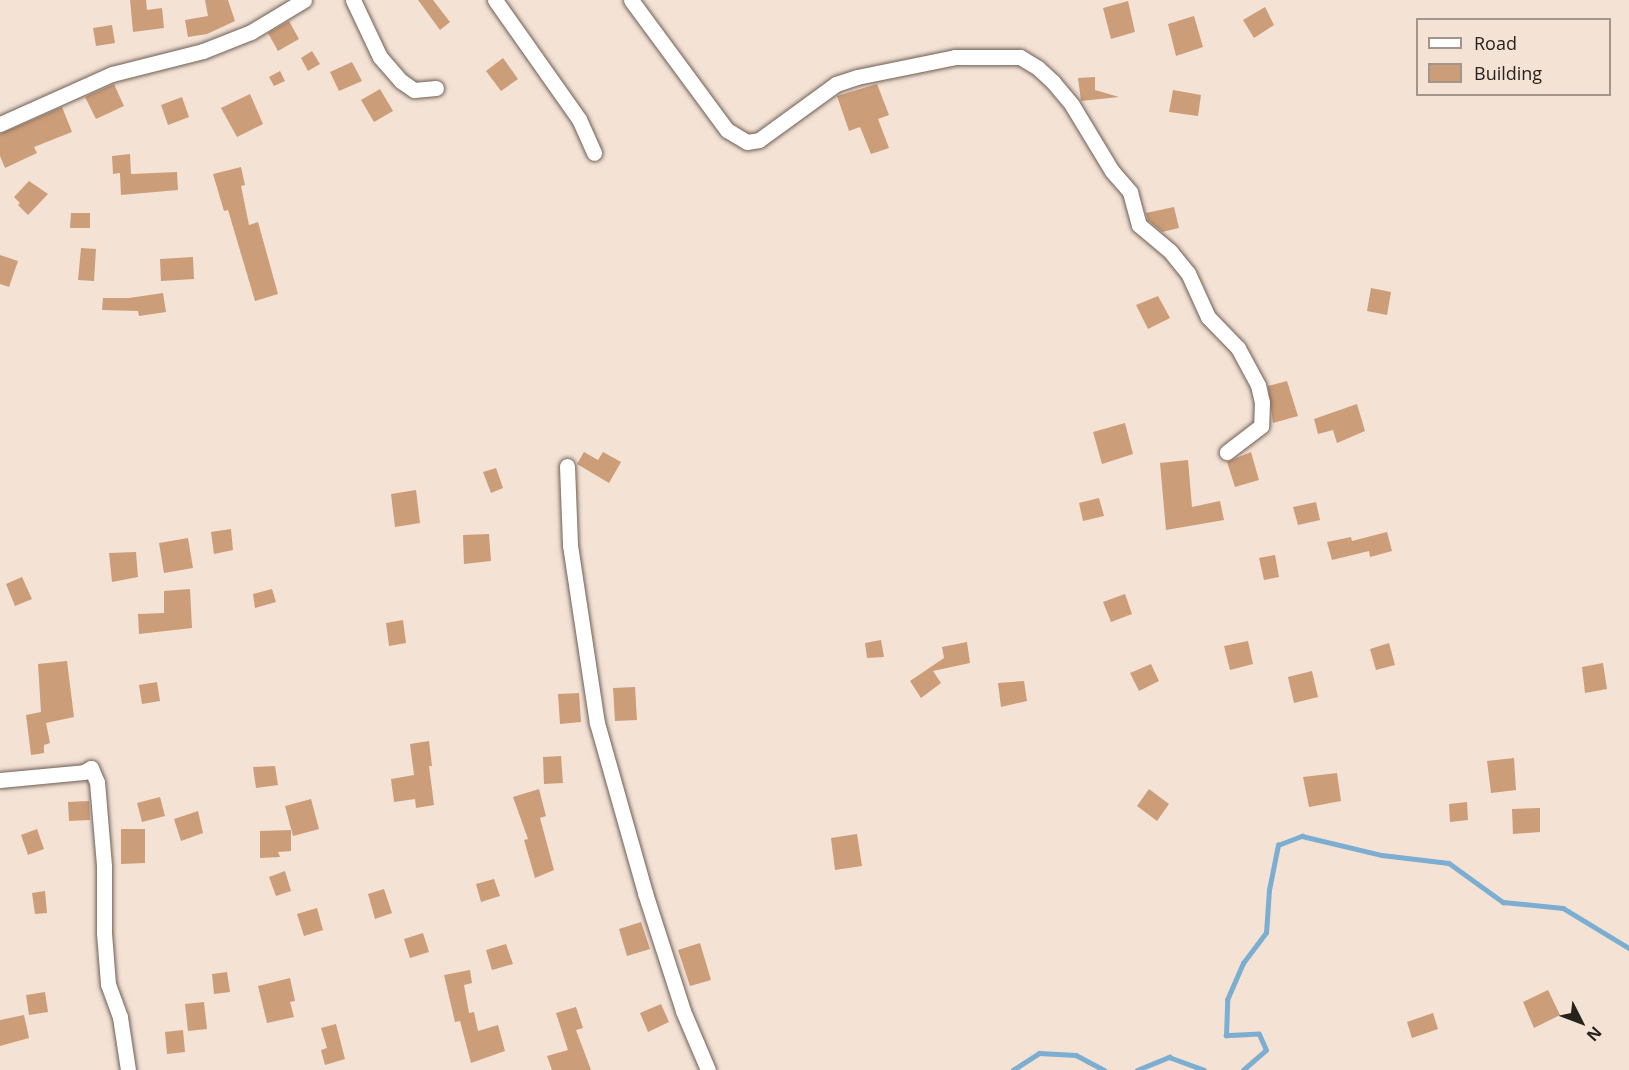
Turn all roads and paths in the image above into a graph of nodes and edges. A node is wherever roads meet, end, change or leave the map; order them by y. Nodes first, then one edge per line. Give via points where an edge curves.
1 (304, 0) edge
2 (353, 0) edge
3 (495, 0) edge
4 (631, 0) edge
5 (436, 88) dead end
6 (0, 124) edge
7 (594, 153) dead end
8 (1227, 452) dead end
9 (567, 466) dead end
10 (0, 780) edge
11 (128, 1070) edge
12 (708, 1070) edge

1 - 6 street via 251,32 203,51 112,74
2 - 5 street via 380,57 401,81 414,90
3 - 7 street via 579,119
4 - 8 street via 727,130 747,142 759,140 836,84 857,77 954,57 1020,57 1038,68 1072,105 1112,171 1130,192 1139,225 1170,251 1188,273 1208,317 1238,348 1258,385 1261,426
9 - 12 street via 570,545 597,723 645,893 683,1011
10 - 11 street via 84,772 91,768 98,782 108,984 120,1017

